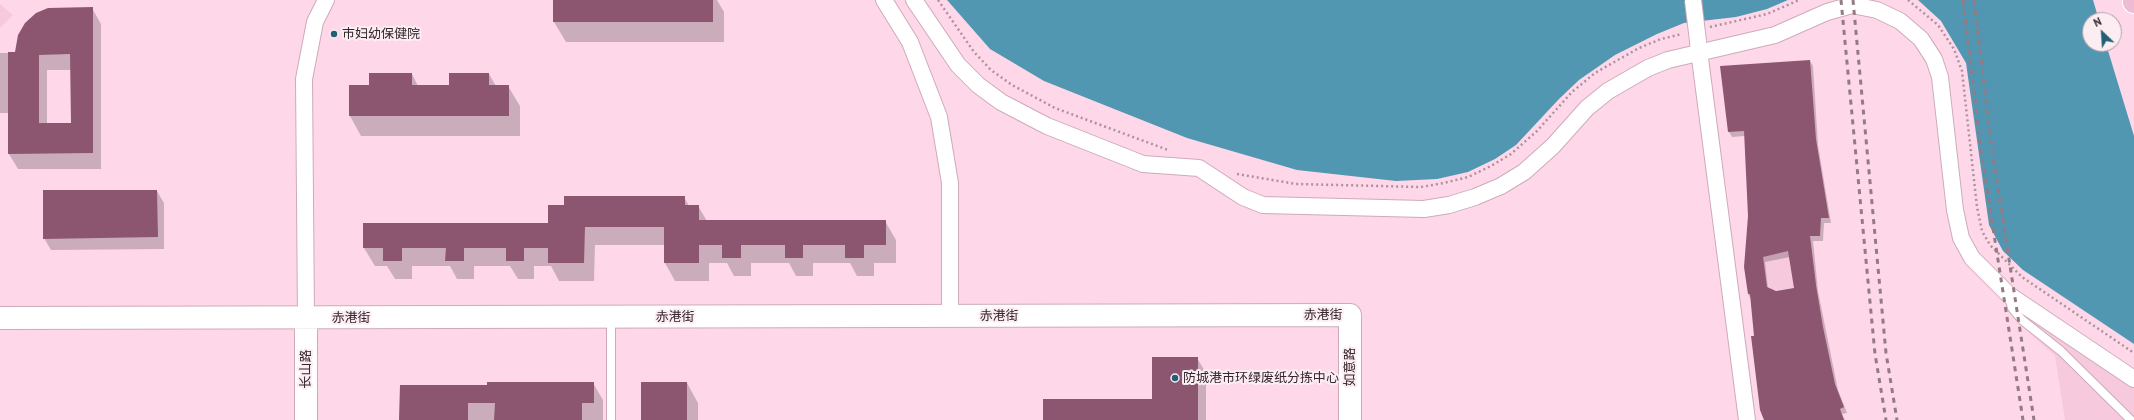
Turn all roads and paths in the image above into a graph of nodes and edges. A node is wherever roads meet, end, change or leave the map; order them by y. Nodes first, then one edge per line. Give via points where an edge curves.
1 (326, 0) edge
2 (884, 0) edge
3 (914, 0) edge
4 (938, 0) edge
5 (1693, 0) edge
6 (1799, 0) edge
7 (1908, 0) edge
8 (2130, 0) edge
9 (2134, 1) edge
10 (1698, 39) junction
11 (1173, 152) dead end
12 (1232, 173) dead end
13 (2009, 295) junction
14 (1350, 315) joint
15 (950, 316) junction
16 (612, 317) junction
17 (0, 318) edge
18 (306, 318) junction
19 (2134, 353) edge
20 (2134, 379) edge
21 (306, 420) edge
22 (611, 420) edge
23 (1350, 420) edge
24 (1747, 420) edge
25 (2131, 420) edge

1 - 18 street via 315,22 304,79
2 - 15 street via 910,42 940,117 950,184
3 - 10 street via 958,65 978,85 1001,102 1047,126 1143,164 1198,168 1243,197 1263,205 1424,209 1476,197 1524,172 1553,146 1587,108 1626,80 1668,60
4 - 11 path via 974,52 1012,85 1055,108
5 - 10 street, bridge
6 - 10 path
7 - 19 path via 1938,25 1954,49 1962,71 1977,207 1982,231 1990,245 2022,277
8 - 9 street
10 - 12 path via 1661,39 1608,65 1572,92 1537,131 1511,154 1468,177 1444,184 1421,187 1296,184
10 - 13 street via 1774,35 1827,12 1852,5 1877,10 1900,21 1921,39 1934,59 1940,77 1961,238 1972,258
10 - 24 street
13 - 20 street
13 - 25 lane via 2012,308 2022,320 2061,351
14 - 15 street, 赤港街
14 - 23 street, 如意路
15 - 16 street, 赤港街
16 - 18 street, 赤港街
16 - 22 lane
17 - 18 street, 赤港街
18 - 21 street, 长山路

